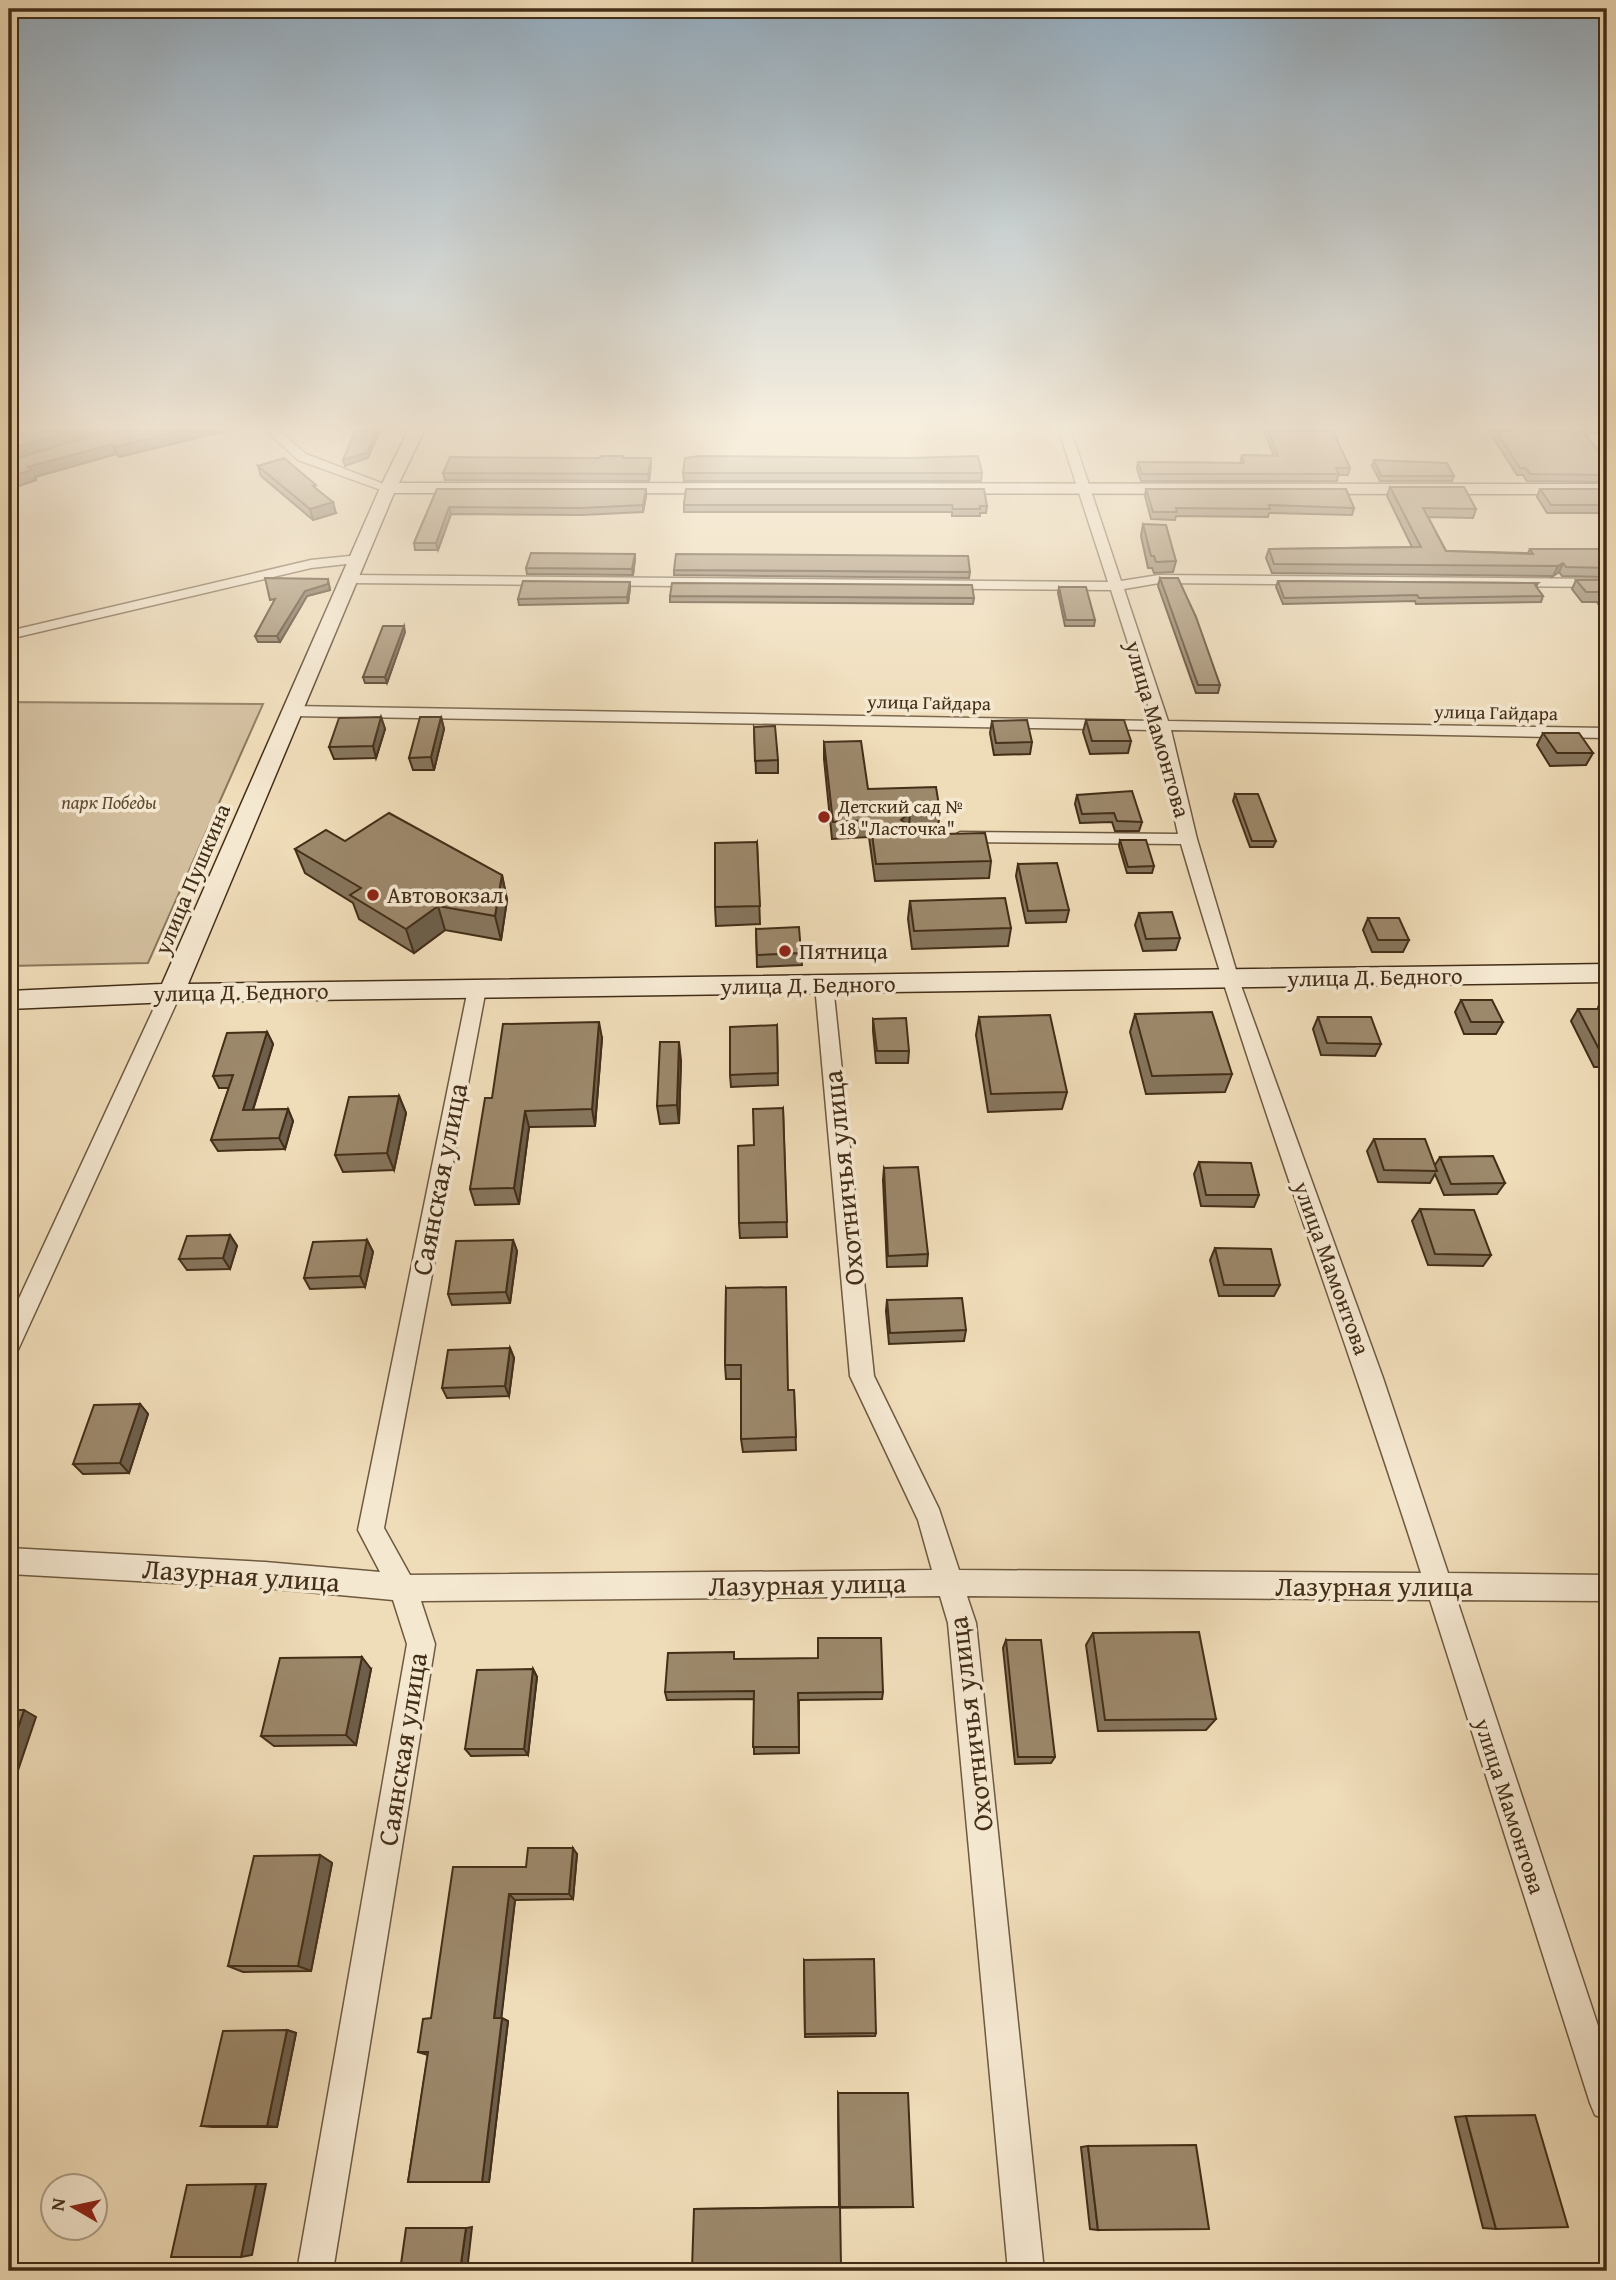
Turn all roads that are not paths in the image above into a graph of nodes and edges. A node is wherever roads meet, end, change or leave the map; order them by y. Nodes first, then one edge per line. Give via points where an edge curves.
1 (368, 537) edge
2 (1099, 537) edge
3 (359, 559) junction
4 (351, 579) junction
5 (1607, 583) edge
6 (1114, 586) junction
7 (9, 635) edge
8 (293, 711) junction
9 (1162, 725) junction
10 (1607, 733) edge
11 (938, 836) edge
12 (1188, 839) junction
13 (1607, 973) edge
14 (1230, 980) junction
15 (824, 985) junction
16 (476, 989) junction
17 (171, 993) junction
18 (9, 1000) edge
19 (9, 1345) edge
20 (9, 1561) edge
21 (950, 1583) junction
22 (1438, 1587) junction
23 (403, 1588) junction
24 (1607, 1588) edge
25 (1607, 2103) edge
26 (315, 2271) edge
27 (1026, 2271) edge

1 - 3 street, улица Пушкина
2 - 6 street, улица Мамонтова
3 - 4 street, улица Пушкина
3 - 7 street via 311,564
4 - 6 street
4 - 8 street, улица Пушкина
5 - 6 street via 1159,579
6 - 9 street, улица Мамонтова
8 - 9 street, улица Гайдара
8 - 17 street, улица Пушкина
9 - 10 street, улица Гайдара
9 - 12 street, улица Мамонтова
11 - 12 street
12 - 14 street, улица Мамонтова
13 - 14 street, улица Д. Бедного
14 - 15 street, улица Д. Бедного
14 - 22 street, улица Мамонтова via 1371,1378
15 - 16 street, улица Д. Бедного
15 - 21 street, Охотничья улица via 862,1376 930,1518
16 - 17 street, улица Д. Бедного
16 - 23 street, Саянская улица via 371,1530
17 - 18 street, улица Д. Бедного
17 - 19 street, улица Пушкина
20 - 23 street, Лазурная улица via 265,1575
21 - 22 street, Лазурная улица
21 - 23 street, Лазурная улица
21 - 27 street, Охотничья улица via 962,1623
22 - 24 street, Лазурная улица
22 - 25 street, улица Мамонтова
23 - 26 street, Саянская улица via 421,1644

